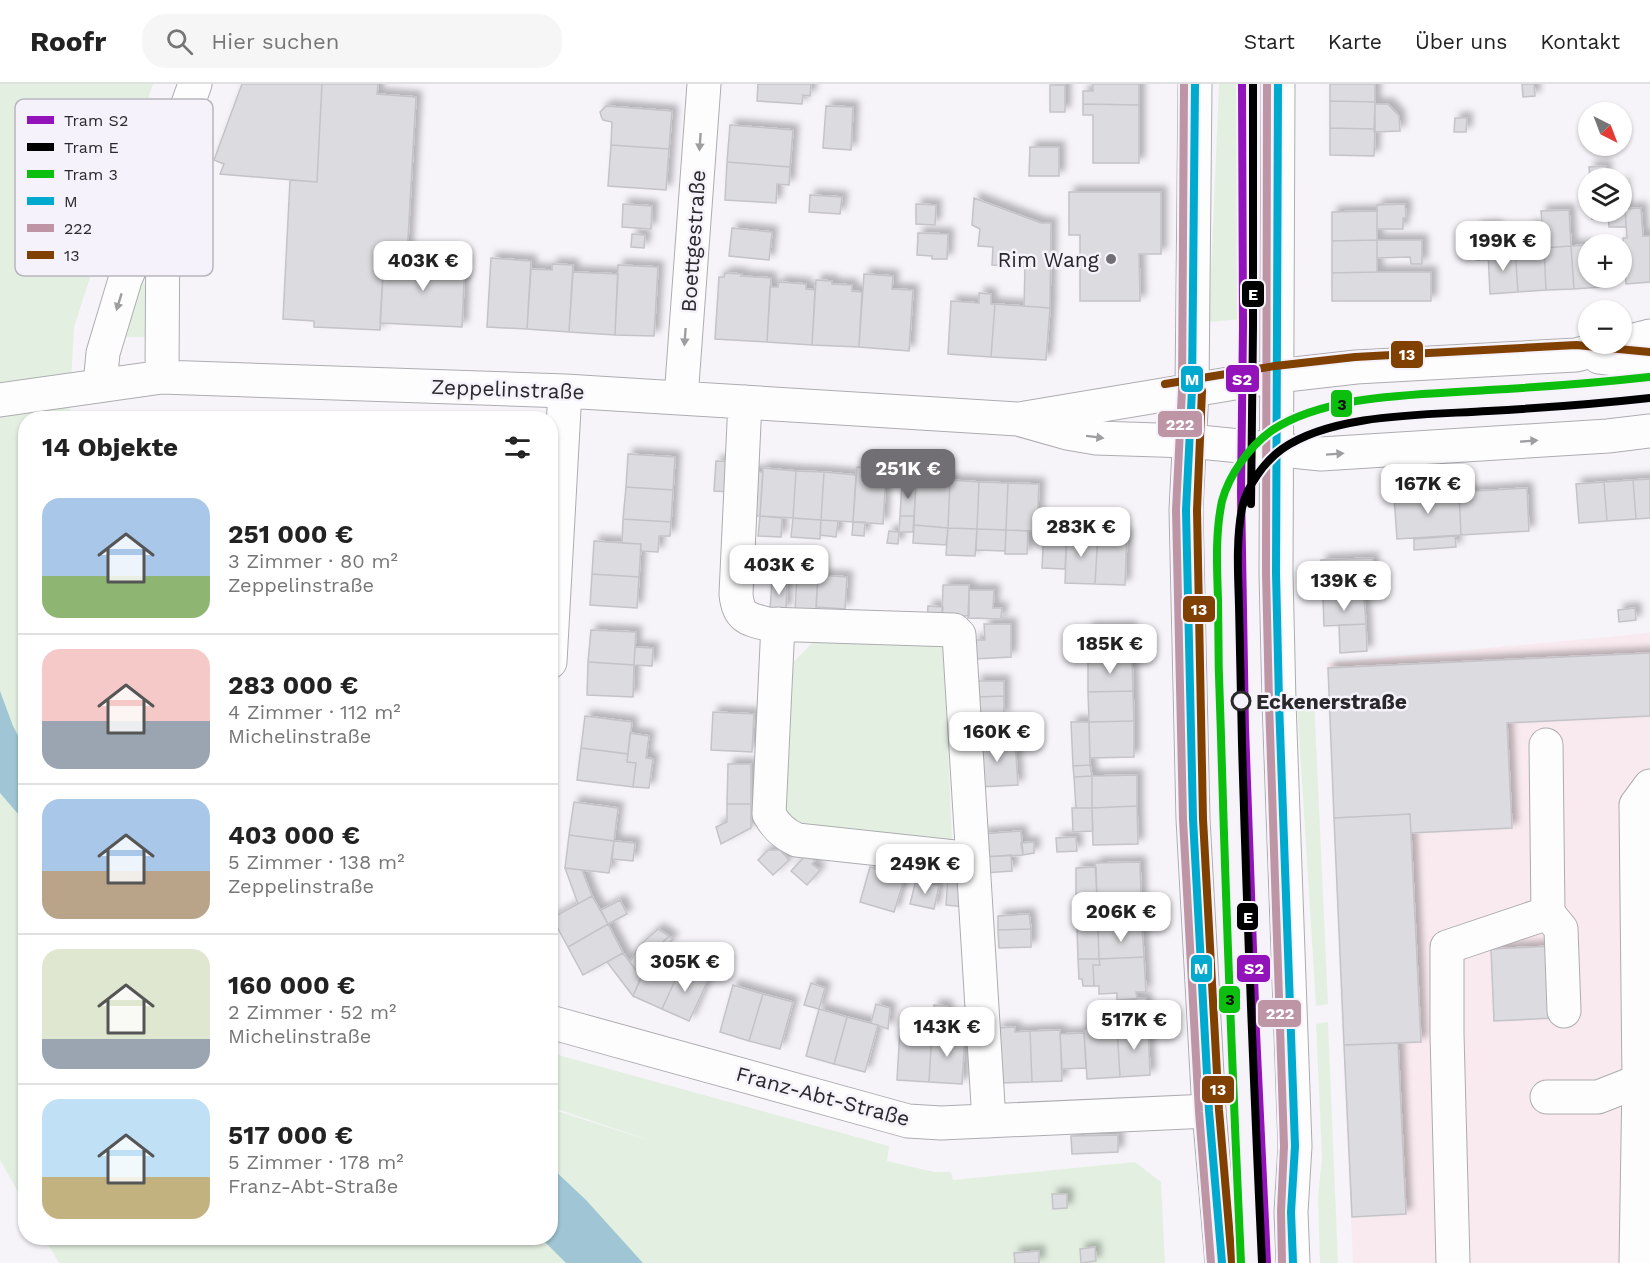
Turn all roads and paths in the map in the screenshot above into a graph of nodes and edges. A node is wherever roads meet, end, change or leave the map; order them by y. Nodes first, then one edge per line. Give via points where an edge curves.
1 (195, 84) edge
2 (704, 84) edge
3 (1195, 84) edge
4 (1278, 84) edge
5 (190, 99) edge
6 (127, 276) edge
7 (163, 276) edge
8 (1650, 336) edge
9 (1576, 355) junction
10 (1650, 363) edge
11 (1277, 376) junction
12 (162, 377) junction
13 (100, 385) junction
14 (1192, 390) junction
15 (565, 391) junction
16 (681, 398) junction
17 (0, 400) edge
18 (745, 402) junction
19 (1018, 419) junction
20 (1650, 431) edge
21 (1189, 441) junction
22 (1276, 451) junction
23 (558, 517) edge
24 (778, 624) junction
25 (1546, 745) dead end
26 (1650, 786) edge
27 (973, 859) junction
28 (1548, 913) junction
29 (1564, 1011) dead end
30 (558, 1024) edge
31 (1644, 1081) edge
32 (1546, 1097) dead end
33 (1209, 1111) junction
34 (989, 1121) junction
35 (1222, 1263) edge
36 (1293, 1263) edge
37 (1453, 1263) edge
38 (1636, 1263) edge

1 - 5 street
2 -> 16 street, Boettgestraße
3 - 14 street
4 - 11 street
6 -> 13 street via 102,353
7 - 12 street
8 - 9 street
9 - 10 street
9 - 11 street, Zeppelinstraße via 1356,367
11 - 14 street, Zeppelinstraße
11 - 22 street
12 - 13 street, Zeppelinstraße
12 - 15 street, Zeppelinstraße
13 - 17 street, Zeppelinstraße
14 - 19 street, Zeppelinstraße
14 - 21 street
15 - 16 street, Zeppelinstraße
15 - 23 street
16 - 18 street, Zeppelinstraße
18 - 19 street, Zeppelinstraße
18 - 24 street via 737,606 752,620
19 -> 21 street, Zeppelinstraße via 1096,438
22 -> 20 street, Zeppelinstraße via 1321,454
21 - 22 street, Zeppelinstraße
21 - 33 street via 1186,510 1193,819
22 - 36 street via 1279,702 1295,1146
24 - 27 street via 769,814 777,826 797,840
24 - 27 street via 954,630 959,635
25 - 28 street
26 - 31 street via 1636,805
27 - 34 street
28 - 29 street via 1561,929
28 - 37 street via 1447,947
30 - 34 street, Franz-Abt-Straße via 908,1121
31 - 32 street via 1598,1097
31 - 38 street
33 - 34 street, Franz-Abt-Straße
33 - 35 street

